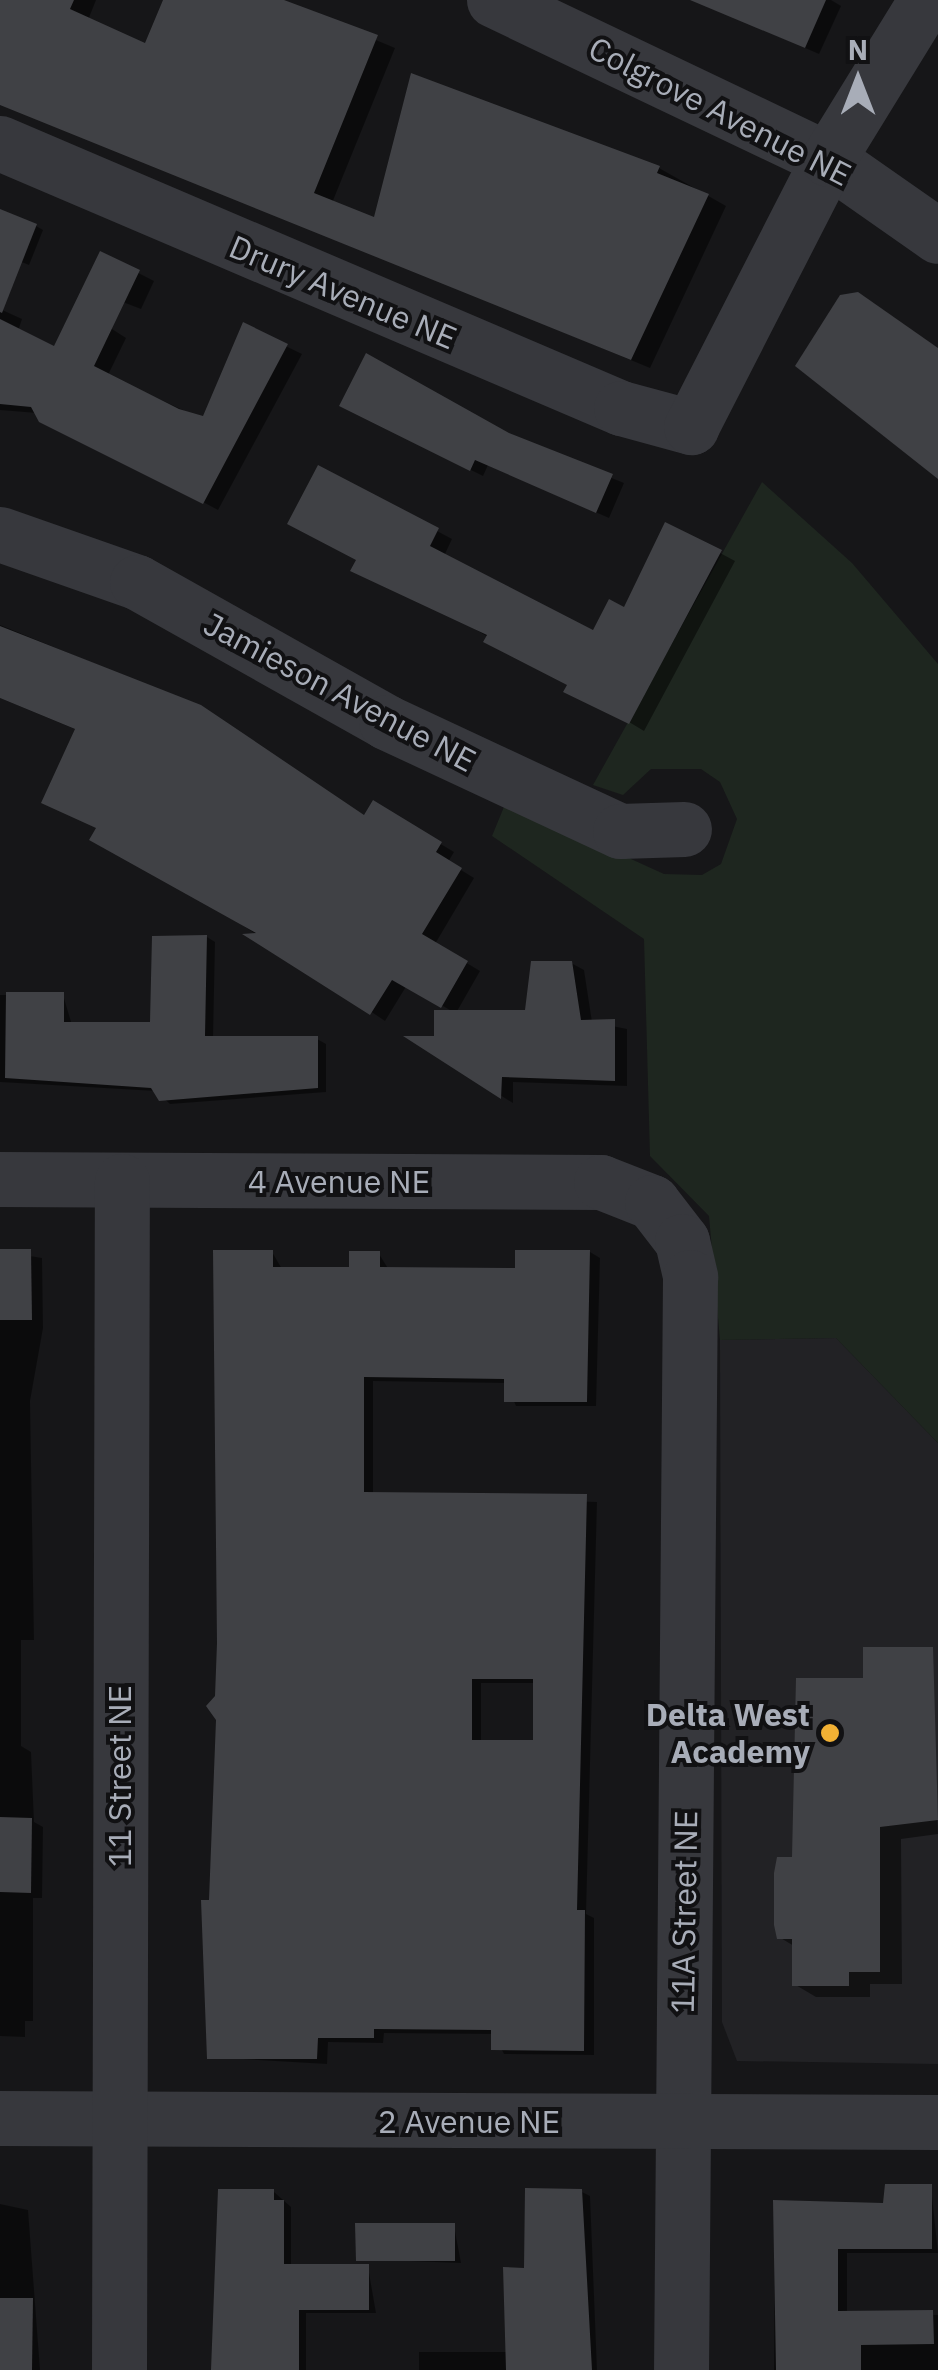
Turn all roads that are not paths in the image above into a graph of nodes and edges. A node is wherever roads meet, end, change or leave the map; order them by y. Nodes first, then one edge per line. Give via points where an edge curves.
1 (494, 0) edge
2 (926, 0) edge
3 (0, 143) edge
4 (828, 159) junction
5 (938, 236) edge
6 (0, 534) edge
7 (684, 829) dead end
8 (0, 1179) edge
9 (122, 1181) junction
10 (668, 1218) joint
11 (0, 2118) edge
12 (118, 2118) junction
13 (682, 2122) junction
14 (938, 2122) edge
15 (119, 2370) edge
16 (681, 2370) edge

1 - 4 street, Colgrove Avenue NE
2 - 4 street
3 - 4 street, Drury Avenue NE via 621,408 691,427
4 - 5 street, Colgrove Avenue NE
6 - 7 street, Jamieson Avenue NE via 136,582 386,722 620,831
8 - 9 street, 4 Avenue NE
9 - 10 street, 4 Avenue NE via 600,1182
9 - 12 street, 11 Street NE
10 - 13 street, 11A Street NE via 690,1277
11 - 12 street, 2 Avenue NE
12 - 13 street, 2 Avenue NE
12 - 15 street, 11 Street NE
13 - 14 street, 2 Avenue NE
13 - 16 street, 11A Street NE

